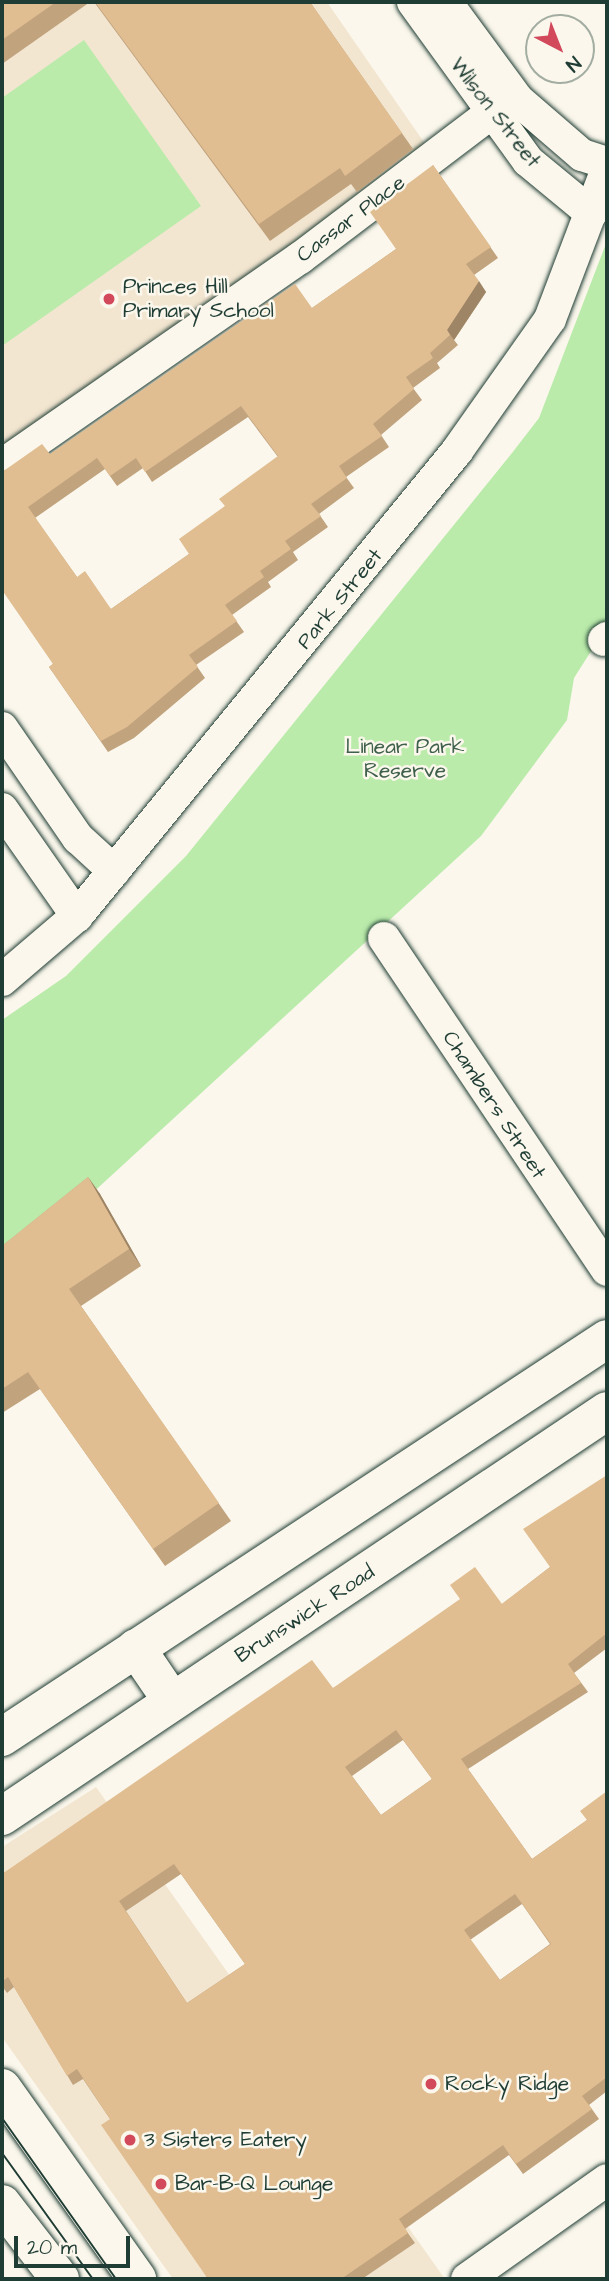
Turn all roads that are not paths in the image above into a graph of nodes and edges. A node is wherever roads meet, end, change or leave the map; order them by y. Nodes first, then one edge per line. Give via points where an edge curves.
1 (413, 2) edge
2 (446, 2) edge
3 (490, 114) junction
4 (607, 163) edge
5 (607, 169) edge
6 (591, 213) junction
7 (2, 465) edge
8 (2, 728) edge
9 (2, 808) edge
10 (114, 871) junction
11 (77, 916) junction
12 (384, 938) dead end
13 (2, 980) edge
14 (607, 1270) edge
15 (607, 1339) edge
16 (607, 1411) edge
17 (136, 1648) junction
18 (172, 1701) junction
19 (2, 1737) edge
20 (2, 1816) edge
21 (2, 2088) edge
22 (607, 2180) edge
23 (2, 2203) edge
24 (60, 2279) edge
25 (137, 2279) edge
26 (467, 2279) edge

1 - 3 street, Wilson Street
2 - 4 street, Wilson Street via 518,100 582,155
3 - 6 street, Wilson Street via 528,161
3 - 7 street, Cassar Place via 300,258
5 - 6 street, Park Street
6 - 10 street, Park Street via 550,319 457,451
8 - 10 street via 78,838
9 - 11 street
10 - 11 street, Park Street
11 - 13 street, Park Street
12 - 14 street, Chambers Street
15 - 17 main road
16 - 18 main road, Brunswick Road
17 - 18 main road
17 - 19 main road
18 - 20 main road, Brunswick Road
21 - 25 main road
22 - 26 street
23 - 24 main road

